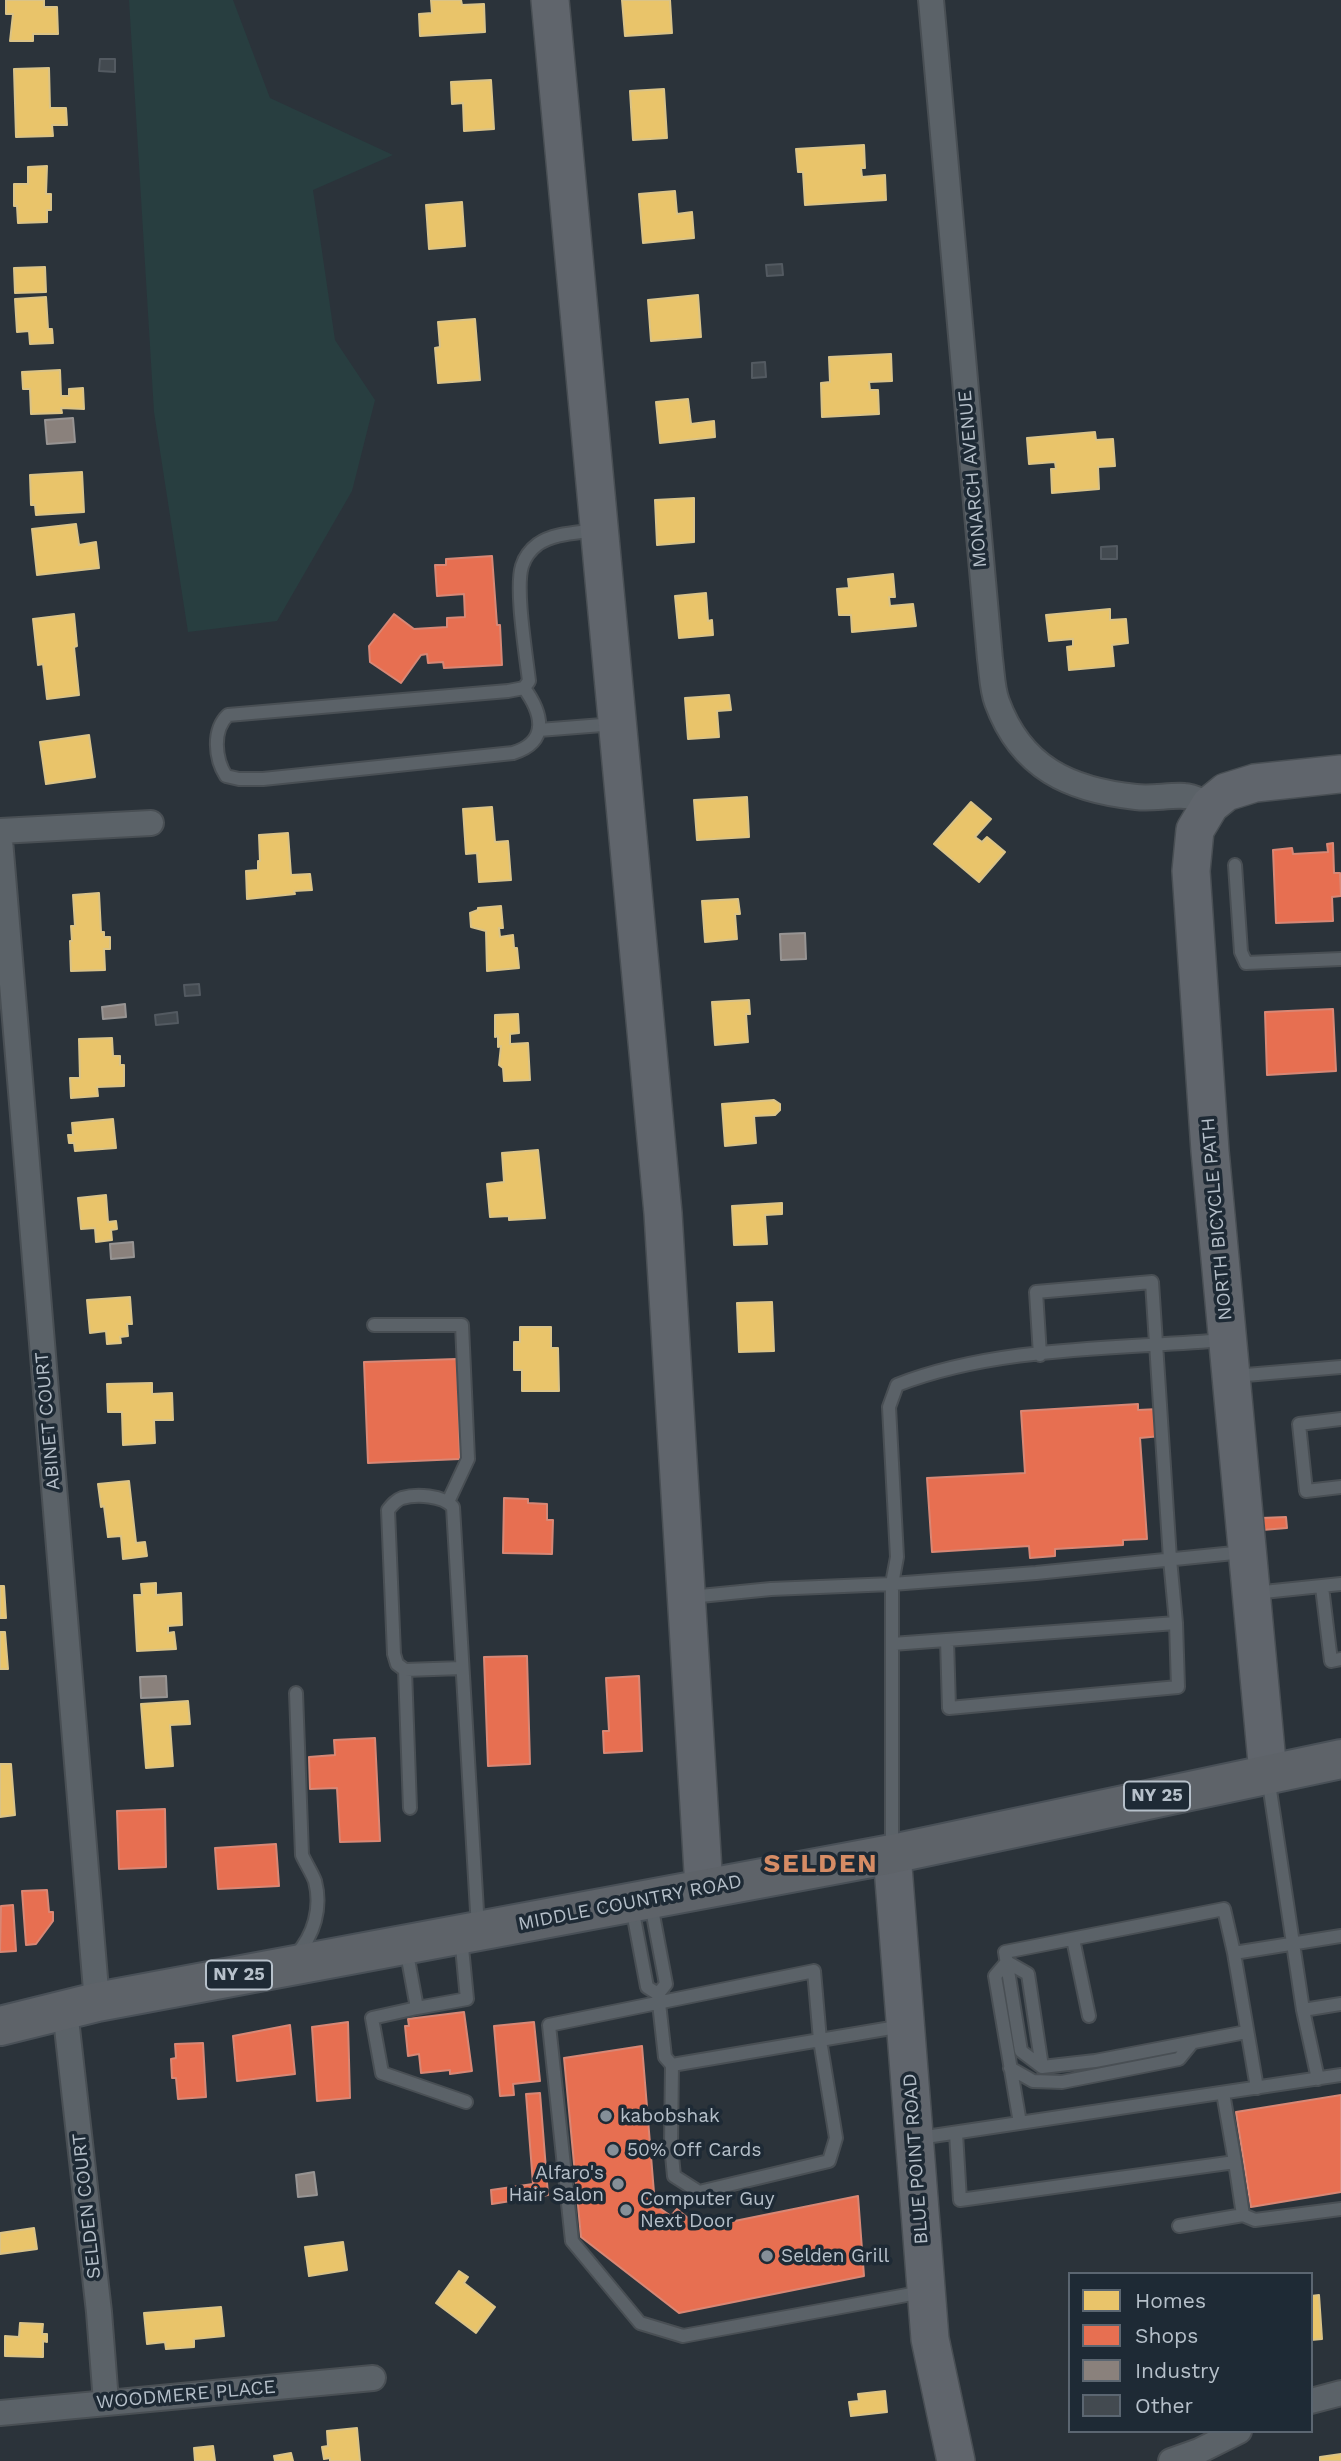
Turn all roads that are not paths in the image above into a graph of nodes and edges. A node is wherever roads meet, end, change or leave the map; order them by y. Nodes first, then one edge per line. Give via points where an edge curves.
1 (550, 0) edge
2 (930, 0) edge
3 (600, 529) junction
4 (524, 688) junction
5 (618, 724) junction
6 (539, 730) junction
7 (1341, 774) edge
8 (1210, 805) junction
9 (151, 823) dead end
10 (0, 831) edge
11 (0, 840) edge
12 (1235, 865) dead end
13 (1341, 959) edge
14 (374, 1325) dead end
15 (1227, 1340) junction
16 (1155, 1345) junction
17 (1040, 1355) junction
18 (1341, 1367) edge
19 (1230, 1376) junction
20 (1341, 1419) edge
21 (1341, 1487) edge
22 (449, 1502) junction
23 (1246, 1552) junction
24 (1170, 1559) junction
25 (892, 1584) junction
26 (1341, 1584) edge
27 (1322, 1587) junction
28 (1250, 1594) junction
29 (686, 1598) junction
30 (1177, 1623) junction
31 (947, 1640) junction
32 (892, 1644) junction
33 (1341, 1659) edge
34 (463, 1668) junction
35 (405, 1670) junction
36 (296, 1693) dead end
37 (1341, 1759) edge
38 (1268, 1773) junction
39 (410, 1808) dead end
40 (892, 1854) junction
41 (704, 1888) junction
42 (641, 1901) junction
43 (470, 1934) junction
44 (1341, 1936) edge
45 (1073, 1939) junction
46 (1293, 1943) junction
47 (405, 1945) junction
48 (1234, 1953) junction
49 (1006, 1957) junction
50 (286, 1966) junction
51 (659, 1999) junction
52 (1341, 2004) edge
53 (81, 2006) junction
54 (416, 2008) junction
55 (1303, 2010) junction
56 (1089, 2016) dead end
57 (906, 2025) junction
58 (0, 2026) edge
59 (1246, 2032) junction
60 (820, 2040) junction
61 (1192, 2043) junction
62 (672, 2065) junction
63 (1042, 2067) junction
64 (1010, 2068) junction
65 (1341, 2075) edge
66 (1318, 2079) junction
67 (1256, 2088) junction
68 (1223, 2093) junction
69 (466, 2102) dead end
70 (1020, 2123) junction
71 (956, 2133) junction
72 (915, 2138) junction
73 (1235, 2162) junction
74 (1341, 2209) edge
75 (1243, 2215) junction
76 (1179, 2226) dead end
77 (926, 2291) junction
78 (373, 2378) dead end
79 (1341, 2393) edge
80 (1313, 2400) edge
81 (106, 2402) junction
82 (0, 2413) edge
83 (1235, 2433) edge
84 (956, 2461) edge
85 (1171, 2461) edge

1 - 3 street
2 - 8 street, MONARCH AVENUE via 996,701 1013,735 1035,762 1067,780 1097,792 1187,796
3 - 4 lane via 556,536 528,553 520,585 529,681
3 - 5 street
4 - 6 lane via 533,700
4 - 6 lane via 228,715 216,733 220,766 226,776 263,779 513,753 534,743
5 - 6 lane
5 - 29 street via 663,1213
7 - 8 street via 1255,783 1226,792
8 - 15 street, NORTH BICYCLE PATH via 1195,830 1191,871
9 - 10 street
11 - 53 street, ABINET COURT
12 - 13 lane via 1241,952 1246,963
14 - 22 lane via 463,1325 468,1459
15 - 16 lane
15 - 19 street, NORTH BICYCLE PATH
16 - 17 lane
16 - 17 lane via 1152,1282 1036,1292
16 - 24 lane
17 - 25 lane via 976,1361 897,1385 889,1407 897,1557
18 - 19 lane
19 - 23 street, NORTH BICYCLE PATH
20 - 21 lane via 1299,1424 1306,1491
22 - 34 lane via 453,1507
22 - 35 lane via 437,1497 402,1498 388,1510 394,1654
23 - 24 lane
23 - 28 street, NORTH BICYCLE PATH
24 - 25 lane
24 - 30 lane
25 - 29 lane
25 - 32 lane
26 - 27 lane
27 - 28 lane
27 - 33 lane via 1331,1661
28 - 38 street, NORTH BICYCLE PATH
29 - 41 street
30 - 31 lane
30 - 31 lane via 1178,1687 949,1708
31 - 32 lane
32 - 40 lane
34 - 35 lane
34 - 43 lane
35 - 39 lane
36 - 50 lane via 302,1855 314,1879 317,1912 303,1946
37 - 38 main road, MIDDLE COUNTRY ROAD / NY 25
38 - 40 main road, MIDDLE COUNTRY ROAD / NY 25
38 - 46 lane
40 - 41 main road, MIDDLE COUNTRY ROAD / NY 25
40 - 57 street, BLUE POINT ROAD
41 - 42 main road, MIDDLE COUNTRY ROAD / NY 25
42 - 43 main road, MIDDLE COUNTRY ROAD / NY 25
42 - 51 lane via 647,1987
42 - 51 lane via 666,1984
43 - 47 main road, MIDDLE COUNTRY ROAD / NY 25
43 - 54 lane via 467,1999
44 - 46 lane
45 - 48 lane via 1224,1909
45 - 49 lane
45 - 56 lane
46 - 48 lane
46 - 55 lane
47 - 50 main road, MIDDLE COUNTRY ROAD / NY 25
47 - 54 lane
48 - 59 lane
49 - 63 lane via 1021,2051
49 - 63 lane via 1028,1974
49 - 64 lane via 995,1976
50 - 53 main road, MIDDLE COUNTRY ROAD / NY 25
51 - 60 lane via 814,1971
51 - 62 lane via 665,2057
51 - 77 lane via 549,2025 572,2241 640,2323 683,2336
52 - 55 lane
53 - 58 main road, MIDDLE COUNTRY ROAD / NY 25
53 - 81 street, SELDEN COURT
54 - 69 lane via 372,2018 382,2073
55 - 66 lane
57 - 60 lane
57 - 72 street, BLUE POINT ROAD
59 - 61 lane
59 - 67 lane
60 - 62 lane
60 - 62 lane via 836,2138 829,2161 699,2192 674,2176
61 - 63 lane
61 - 64 lane via 1179,2059 1062,2082 1033,2081
64 - 70 lane
65 - 66 lane
66 - 67 lane
67 - 68 lane
68 - 70 lane
68 - 73 lane
70 - 71 lane
71 - 72 lane
71 - 73 lane via 960,2200
72 - 77 street, BLUE POINT ROAD
73 - 75 lane
74 - 75 lane via 1255,2220
75 - 76 lane
77 - 84 street, BLUE POINT ROAD via 930,2339
78 - 81 street, WOODMERE PLACE
79 - 80 street
81 - 82 street, WOODMERE PLACE
83 - 85 street

